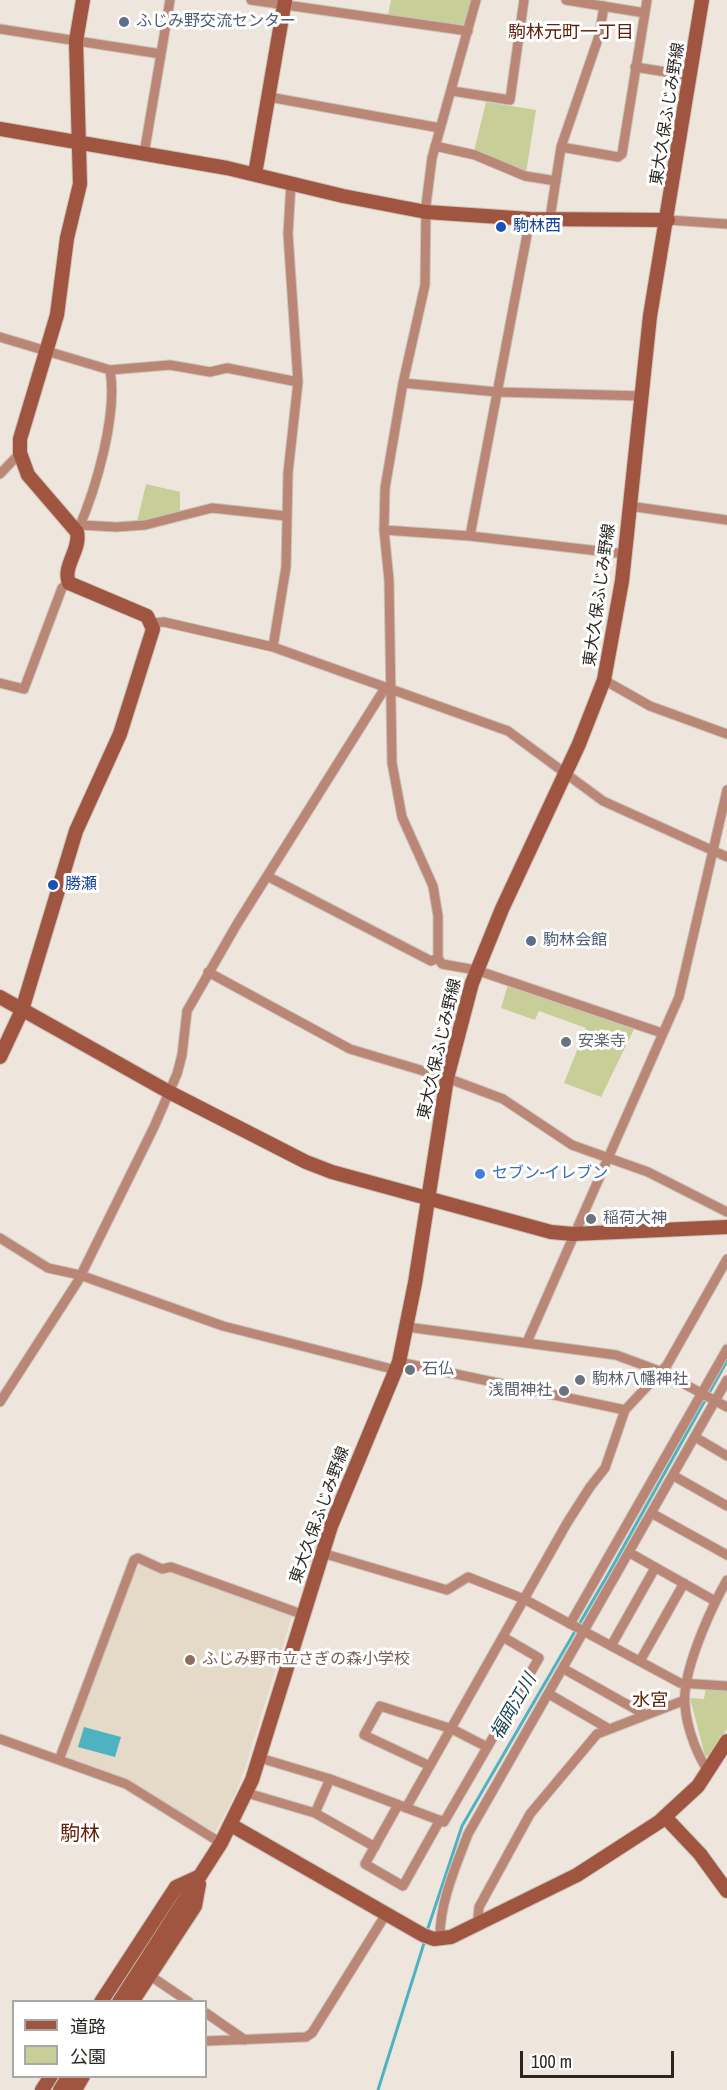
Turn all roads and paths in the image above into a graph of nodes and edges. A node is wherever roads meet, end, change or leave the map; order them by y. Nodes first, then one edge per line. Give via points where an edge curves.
1 (83, 0) edge
2 (170, 0) edge
3 (250, 0) edge
4 (476, 0) edge
5 (524, 0) edge
6 (566, 0) edge
7 (647, 0) edge
8 (702, 0) edge
9 (285, 2) edge
10 (604, 6) junction
11 (645, 13) junction
12 (0, 29) edge
13 (468, 31) junction
14 (76, 41) junction
15 (161, 54) junction
16 (635, 67) junction
17 (691, 76) junction
18 (452, 91) junction
19 (269, 97) junction
20 (440, 128) junction
21 (0, 129) edge
22 (79, 144) junction
23 (435, 146) junction
24 (561, 147) junction
25 (144, 154) junction
26 (255, 174) junction
27 (556, 182) junction
28 (291, 183) junction
29 (426, 212) junction
30 (550, 218) junction
31 (530, 219) junction
32 (668, 220) junction
33 (727, 224) edge
34 (0, 338) edge
35 (48, 351) junction
36 (110, 370) junction
37 (298, 382) junction
38 (403, 382) junction
39 (497, 392) junction
40 (642, 396) junction
41 (20, 453) junction
42 (0, 474) edge
43 (629, 506) junction
44 (286, 516) junction
45 (727, 520) edge
46 (79, 528) junction
47 (384, 530) junction
48 (471, 536) junction
49 (625, 554) junction
50 (69, 583) junction
51 (152, 623) junction
52 (273, 647) junction
53 (604, 680) junction
54 (0, 683) edge
55 (387, 689) junction
56 (727, 734) edge
57 (566, 772) junction
58 (727, 790) edge
59 (713, 851) junction
60 (727, 857) edge
61 (267, 876) junction
62 (438, 958) junction
63 (476, 970) junction
64 (208, 972) junction
65 (0, 997) edge
66 (22, 1010) junction
67 (662, 1033) junction
68 (0, 1057) edge
69 (447, 1078) junction
70 (169, 1092) junction
71 (607, 1157) junction
72 (428, 1198) junction
73 (727, 1212) edge
74 (727, 1227) edge
75 (573, 1234) junction
76 (0, 1238) edge
77 (727, 1259) edge
78 (80, 1275) junction
79 (407, 1327) junction
80 (527, 1342) junction
81 (727, 1349) edge
82 (397, 1366) junction
83 (662, 1372) junction
84 (727, 1380) edge
85 (703, 1393) junction
86 (2, 1395) edge
87 (716, 1401) junction
88 (727, 1407) edge
89 (625, 1410) junction
90 (695, 1437) junction
91 (727, 1456) edge
92 (674, 1476) junction
93 (727, 1506) edge
94 (653, 1514) junction
95 (322, 1553) junction
96 (630, 1553) junction
97 (727, 1555) edge
98 (655, 1568) junction
99 (727, 1580) edge
100 (684, 1583) junction
101 (524, 1599) junction
102 (715, 1601) junction
103 (304, 1615) junction
104 (577, 1628) junction
105 (503, 1637) junction
106 (611, 1646) junction
107 (640, 1661) junction
108 (564, 1669) junction
109 (686, 1684) junction
110 (727, 1686) edge
111 (549, 1694) junction
112 (685, 1700) junction
113 (644, 1714) junction
114 (452, 1729) junction
115 (609, 1729) junction
116 (0, 1739) edge
117 (727, 1742) edge
118 (488, 1747) junction
119 (260, 1758) junction
120 (59, 1760) junction
121 (430, 1766) junction
122 (708, 1771) junction
123 (330, 1779) junction
124 (247, 1793) junction
125 (402, 1806) junction
126 (315, 1814) junction
127 (665, 1817) junction
128 (440, 1820) junction
129 (231, 1824) junction
130 (221, 1843) junction
131 (375, 1847) junction
132 (200, 1876) junction
133 (727, 1891) edge
134 (386, 1914) junction
135 (481, 1924) junction
136 (431, 1937) junction
137 (143, 1975) junction
138 (102, 2000) edge
139 (120, 2000) edge
140 (132, 2000) edge
141 (187, 2000) edge
142 (207, 2014) edge
143 (246, 2040) junction
144 (207, 2041) edge

1 - 14 street
2 - 15 street
3 - 9 street
4 - 13 street
5 - 18 street via 510,100
6 - 10 street
7 - 11 street
8 - 17 street, 東大久保ふじみ野線
9 - 13 street
9 - 19 street
10 - 11 street
10 - 24 street via 599,36
11 - 16 street
12 - 14 street
13 - 18 street
14 - 15 street
14 - 22 street
15 - 25 street
16 - 17 street
16 - 24 street via 621,156
17 - 32 street, 東大久保ふじみ野線
18 - 20 street
19 - 20 street
19 - 26 street
20 - 23 street
21 - 22 street
22 - 25 street
22 - 35 street via 80,184
23 - 27 street via 475,155 525,176
23 - 29 street
24 - 27 street
25 - 26 street
26 - 28 street
27 - 30 street
28 - 29 street
28 - 37 street via 288,234
29 - 31 street
29 - 38 street via 425,285
30 - 31 street
30 - 32 street
31 - 39 street
32 - 33 street
32 - 40 street, 東大久保ふじみ野線 via 650,316
34 - 35 street
35 - 36 street
35 - 41 street via 21,432
36 - 37 street via 170,365 210,372 227,368
36 - 46 street via 111,418
37 - 44 street
38 - 39 street
38 - 47 street via 385,488
39 - 40 street
39 - 48 street
40 - 43 street, 東大久保ふじみ野線
41 - 42 street
41 - 46 street via 32,482
43 - 45 street
43 - 49 street, 東大久保ふじみ野線
44 - 46 street via 212,508 145,525
44 - 52 street via 286,567
46 - 50 street via 67,574
47 - 48 street
47 - 55 street via 389,580
48 - 49 street
49 - 53 street, 東大久保ふじみ野線
50 - 51 street via 139,611
50 - 54 street via 62,588 24,689
51 - 52 street via 164,622
51 - 66 street via 120,734 73,840
52 - 55 street
53 - 56 street via 650,706
53 - 57 street, 東大久保ふじみ野線
55 - 57 street via 508,731
55 - 61 street
55 - 62 street via 395,787 402,817 433,886
57 - 59 street via 603,801
57 - 63 street, 東大久保ふじみ野線
58 - 59 street
59 - 60 street
59 - 67 street via 688,965 679,997
61 - 62 street via 431,961
61 - 64 street
62 - 63 street via 442,964
63 - 67 street
63 - 69 street, 東大久保ふじみ野線
64 - 69 street via 350,1049
64 - 70 street via 187,1011 182,1055
65 - 66 street
66 - 68 street
66 - 70 street
67 - 71 street
69 - 71 street via 503,1099 572,1145
69 - 72 street, 東大久保ふじみ野線
70 - 72 street via 306,1162
70 - 78 street
71 - 73 street via 677,1185
71 - 75 street
72 - 75 street via 532,1228
72 - 79 street, 東大久保ふじみ野線
74 - 75 street
75 - 80 street
76 - 78 street via 38,1264
77 - 83 street
78 - 82 street via 223,1326
78 - 86 street
79 - 80 street
79 - 82 street, 東大久保ふじみ野線
80 - 83 street via 616,1355
81 - 85 street
82 - 89 street
82 - 95 street, 東大久保ふじみ野線
83 - 85 street
83 - 89 street
84 - 87 street
85 - 87 street
85 - 104 street
87 - 88 street
87 - 90 street
89 - 101 street via 605,1468
90 - 91 street
90 - 92 street
92 - 93 street
92 - 94 street
94 - 96 street
94 - 97 street
95 - 101 street via 447,1590 468,1577
95 - 103 street, 東大久保ふじみ野線
96 - 98 street
96 - 104 street
98 - 100 street
98 - 106 street
99 - 102 street
100 - 102 street
100 - 107 street
101 - 104 street
101 - 105 street
102 - 109 street
103 - 119 street, 東大久保ふじみ野線
103 - 120 street via 171,1567 162,1569 138,1558 134,1560
104 - 106 street
104 - 108 street
105 - 114 street
105 - 118 street via 539,1658
106 - 107 street
107 - 109 street
108 - 111 street
108 - 113 street
109 - 110 street
109 - 112 street
111 - 115 street
111 - 136 street via 468,1834 440,1927
112 - 113 street
112 - 122 street via 694,1741
113 - 115 street
114 - 118 street
114 - 121 street
114 - 121 street via 380,1706 364,1735
115 - 135 street via 597,1734 576,1756 530,1814 479,1907
116 - 120 street
117 - 122 street
118 - 128 street via 444,1822
119 - 123 street
119 - 124 street, 東大久保ふじみ野線
120 - 130 street via 126,1784
121 - 125 street
122 - 127 street via 693,1792
123 - 125 street
123 - 126 street
124 - 126 street
124 - 129 street, 東大久保ふじみ野線
125 - 128 street
125 - 131 street
126 - 131 street
127 - 133 street via 700,1854
127 - 135 street via 577,1875
128 - 131 street via 403,1886 365,1864
129 - 130 street, 東大久保ふじみ野線
129 - 134 street
130 - 132 street, 東大久保ふじみ野線
132 - 137 street, 東大久保ふじみ野線
132 - 138 street via 177,1887
134 - 136 street
134 - 143 street via 312,2033 298,2039
135 - 136 street via 461,1934
137 - 139 street, 東大久保ふじみ野線
137 - 140 street
137 - 141 street
142 - 143 street
143 - 144 street

